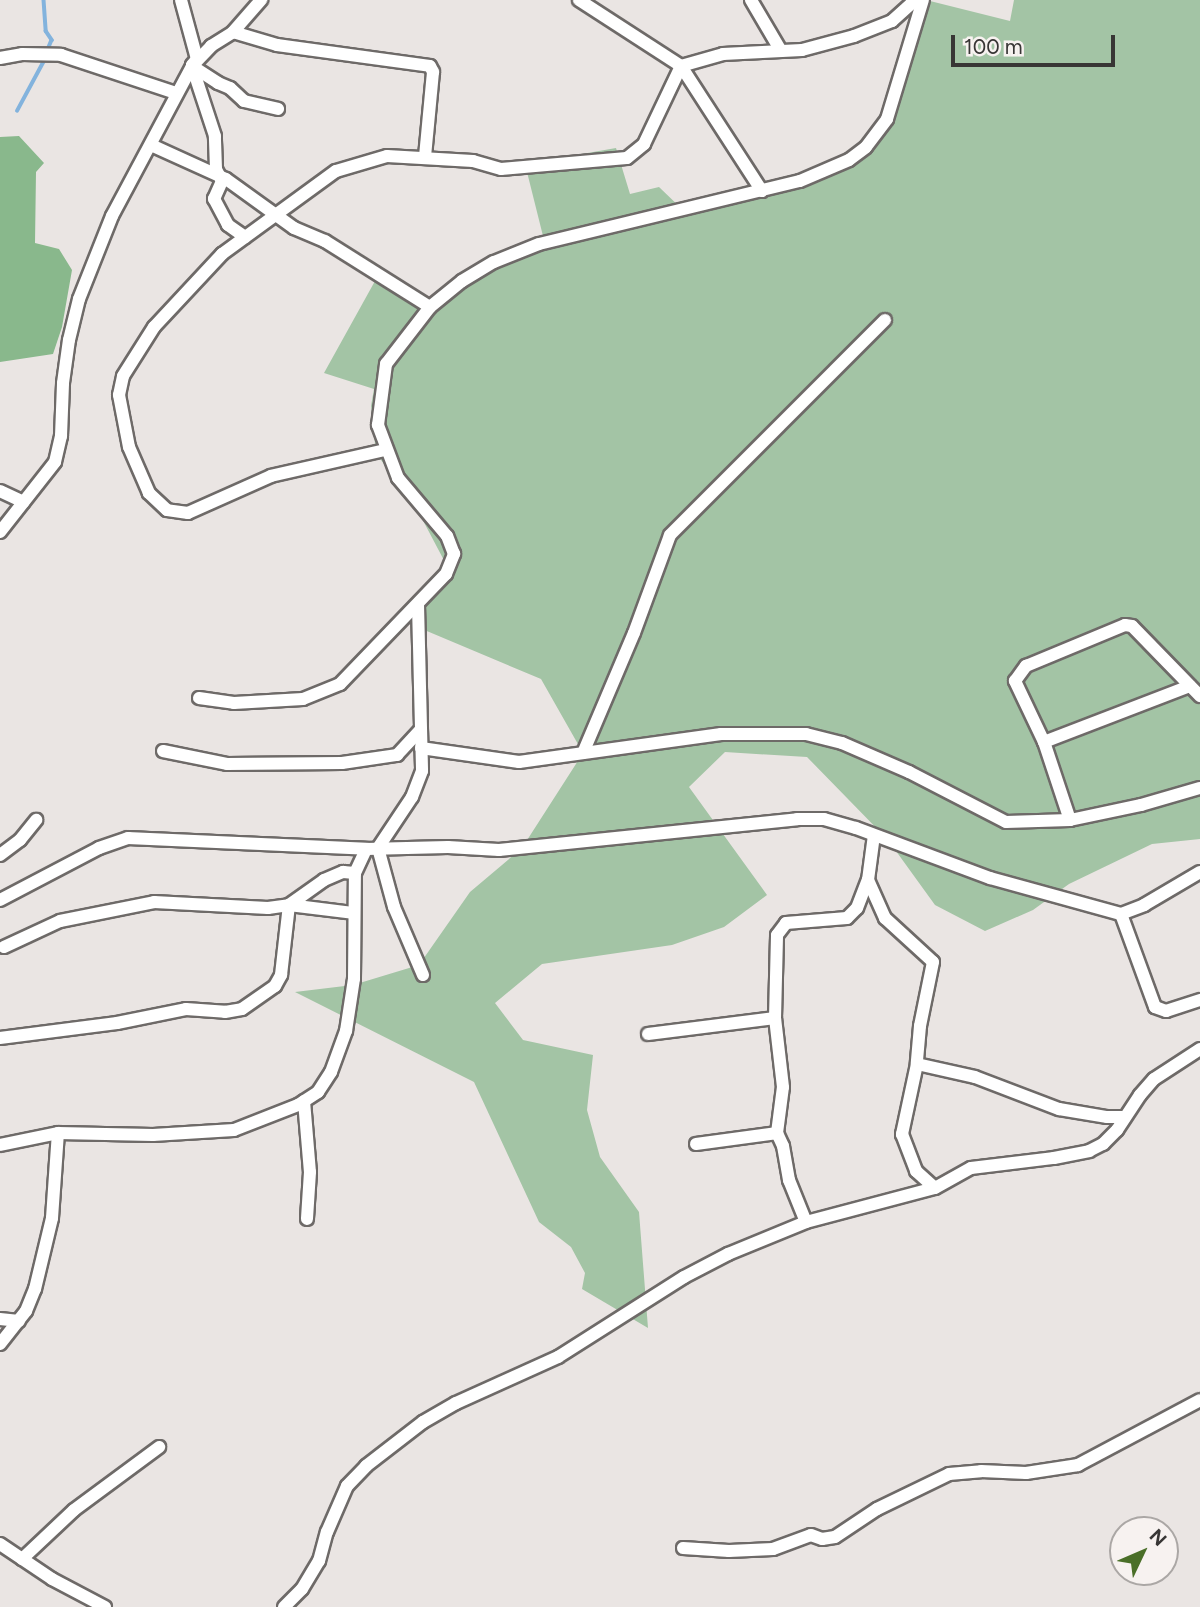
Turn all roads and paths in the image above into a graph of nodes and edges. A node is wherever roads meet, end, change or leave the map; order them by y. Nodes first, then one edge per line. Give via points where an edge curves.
1 (181, 0) edge
2 (261, 0) edge
3 (579, 0) edge
4 (751, 0) edge
5 (915, 0) edge
6 (923, 0) edge
7 (233, 32) junction
8 (781, 51) junction
9 (0, 58) edge
10 (192, 65) junction
11 (681, 66) junction
12 (176, 93) junction
13 (278, 109) dead end
14 (150, 145) junction
15 (425, 156) junction
16 (217, 175) junction
17 (762, 191) junction
18 (277, 217) junction
19 (245, 237) junction
20 (430, 307) junction
21 (885, 320) dead end
22 (385, 450) junction
23 (0, 491) edge
24 (24, 502) junction
25 (0, 532) edge
26 (418, 605) junction
27 (1190, 686) junction
28 (1200, 696) edge
29 (199, 698) dead end
30 (421, 729) junction
31 (1044, 742) junction
32 (421, 748) junction
33 (163, 751) dead end
34 (583, 752) junction
35 (1200, 788) edge
36 (36, 820) dead end
37 (1070, 820) junction
38 (874, 835) junction
39 (372, 849) junction
40 (0, 855) edge
41 (1200, 872) edge
42 (355, 873) junction
43 (868, 880) junction
44 (0, 899) edge
45 (289, 905) junction
46 (353, 913) junction
47 (1121, 914) junction
48 (4, 947) dead end
49 (423, 975) dead end
50 (1200, 1000) edge
51 (775, 1018) junction
52 (648, 1034) dead end
53 (0, 1038) edge
54 (1200, 1049) edge
55 (917, 1064) junction
56 (304, 1101) junction
57 (1125, 1117) junction
58 (58, 1133) junction
59 (777, 1133) junction
60 (696, 1144) dead end
61 (0, 1145) edge
62 (935, 1188) junction
63 (307, 1219) dead end
64 (806, 1223) junction
65 (0, 1319) edge
66 (19, 1321) junction
67 (0, 1344) edge
68 (1200, 1399) edge
69 (159, 1447) dead end
70 (0, 1544) edge
71 (683, 1548) dead end
72 (22, 1559) junction
73 (104, 1607) edge
74 (284, 1607) edge

1 - 10 street via 197,60
2 - 7 street
3 - 11 street
4 - 8 street
5 - 8 street via 892,21 854,36
6 - 17 street via 887,119 866,147 800,181
7 - 10 street
7 - 15 street via 278,45 430,66
8 - 11 street via 723,54
9 - 12 street via 61,55
10 - 12 street
10 - 13 street via 244,101
10 - 16 street via 215,136
11 - 15 street via 644,144 627,158 501,169
11 - 17 street
12 - 14 street
14 - 16 street
14 - 24 street via 112,216 79,299 62,383 61,436 55,462
15 - 18 street via 387,156 336,171
16 - 18 street
16 - 19 street via 222,181 214,199 228,225
17 - 20 street via 539,244 494,262
18 - 19 street
18 - 20 street via 325,241
19 - 22 street via 222,254 154,327 123,376 119,395 129,447 149,493 167,510 188,513 271,476
20 - 22 street via 386,364 378,425
21 - 34 street via 670,535
22 - 26 street via 398,478 447,536 454,554 446,574
23 - 24 street
24 - 25 street
26 - 29 street via 340,684 303,699 234,703
26 - 30 street
27 - 28 street
27 - 31 street
27 - 31 street via 1139,630 1125,625 1020,672 1016,681
30 - 32 street
30 - 33 street via 397,755 342,763 227,764
31 - 37 street
32 - 34 street via 519,762
32 - 39 street via 422,771 412,797
34 - 37 street via 722,734 806,734 842,743 909,772 1006,822
35 - 37 street
36 - 40 street
38 - 39 street via 824,819 797,819 499,850
38 - 43 street
38 - 47 street via 990,878
39 - 42 street
39 - 44 street via 128,838
39 - 49 street
41 - 47 street
42 - 45 street via 343,872 324,880
42 - 46 street
43 - 51 street via 858,908 847,918 786,923 777,935
43 - 55 street via 885,918 933,962 919,1026
45 - 46 street
45 - 48 street via 154,902 60,921
45 - 53 street via 281,975 275,986 242,1009 187,1009
46 - 56 street via 354,979 346,1031 331,1072 318,1092
47 - 50 street via 1155,1007 1166,1011
51 - 52 street
51 - 59 street via 783,1087
54 - 57 street via 1154,1079
55 - 57 street via 975,1077 1059,1109
55 - 62 street via 902,1134 916,1171
56 - 58 street via 233,1130 164,1135
56 - 63 street via 310,1172
57 - 62 street via 1103,1144 1089,1151 981,1165
58 - 61 street
58 - 66 street via 52,1218 36,1289
59 - 60 street
59 - 64 street
62 - 64 street
64 - 74 street via 727,1254 558,1357 423,1422 347,1486 319,1560 302,1589
65 - 66 street
66 - 67 street
68 - 71 street via 1078,1465 1026,1473 949,1474 877,1509 835,1537 811,1535 773,1549
69 - 72 street via 74,1510
70 - 72 street
72 - 73 street

